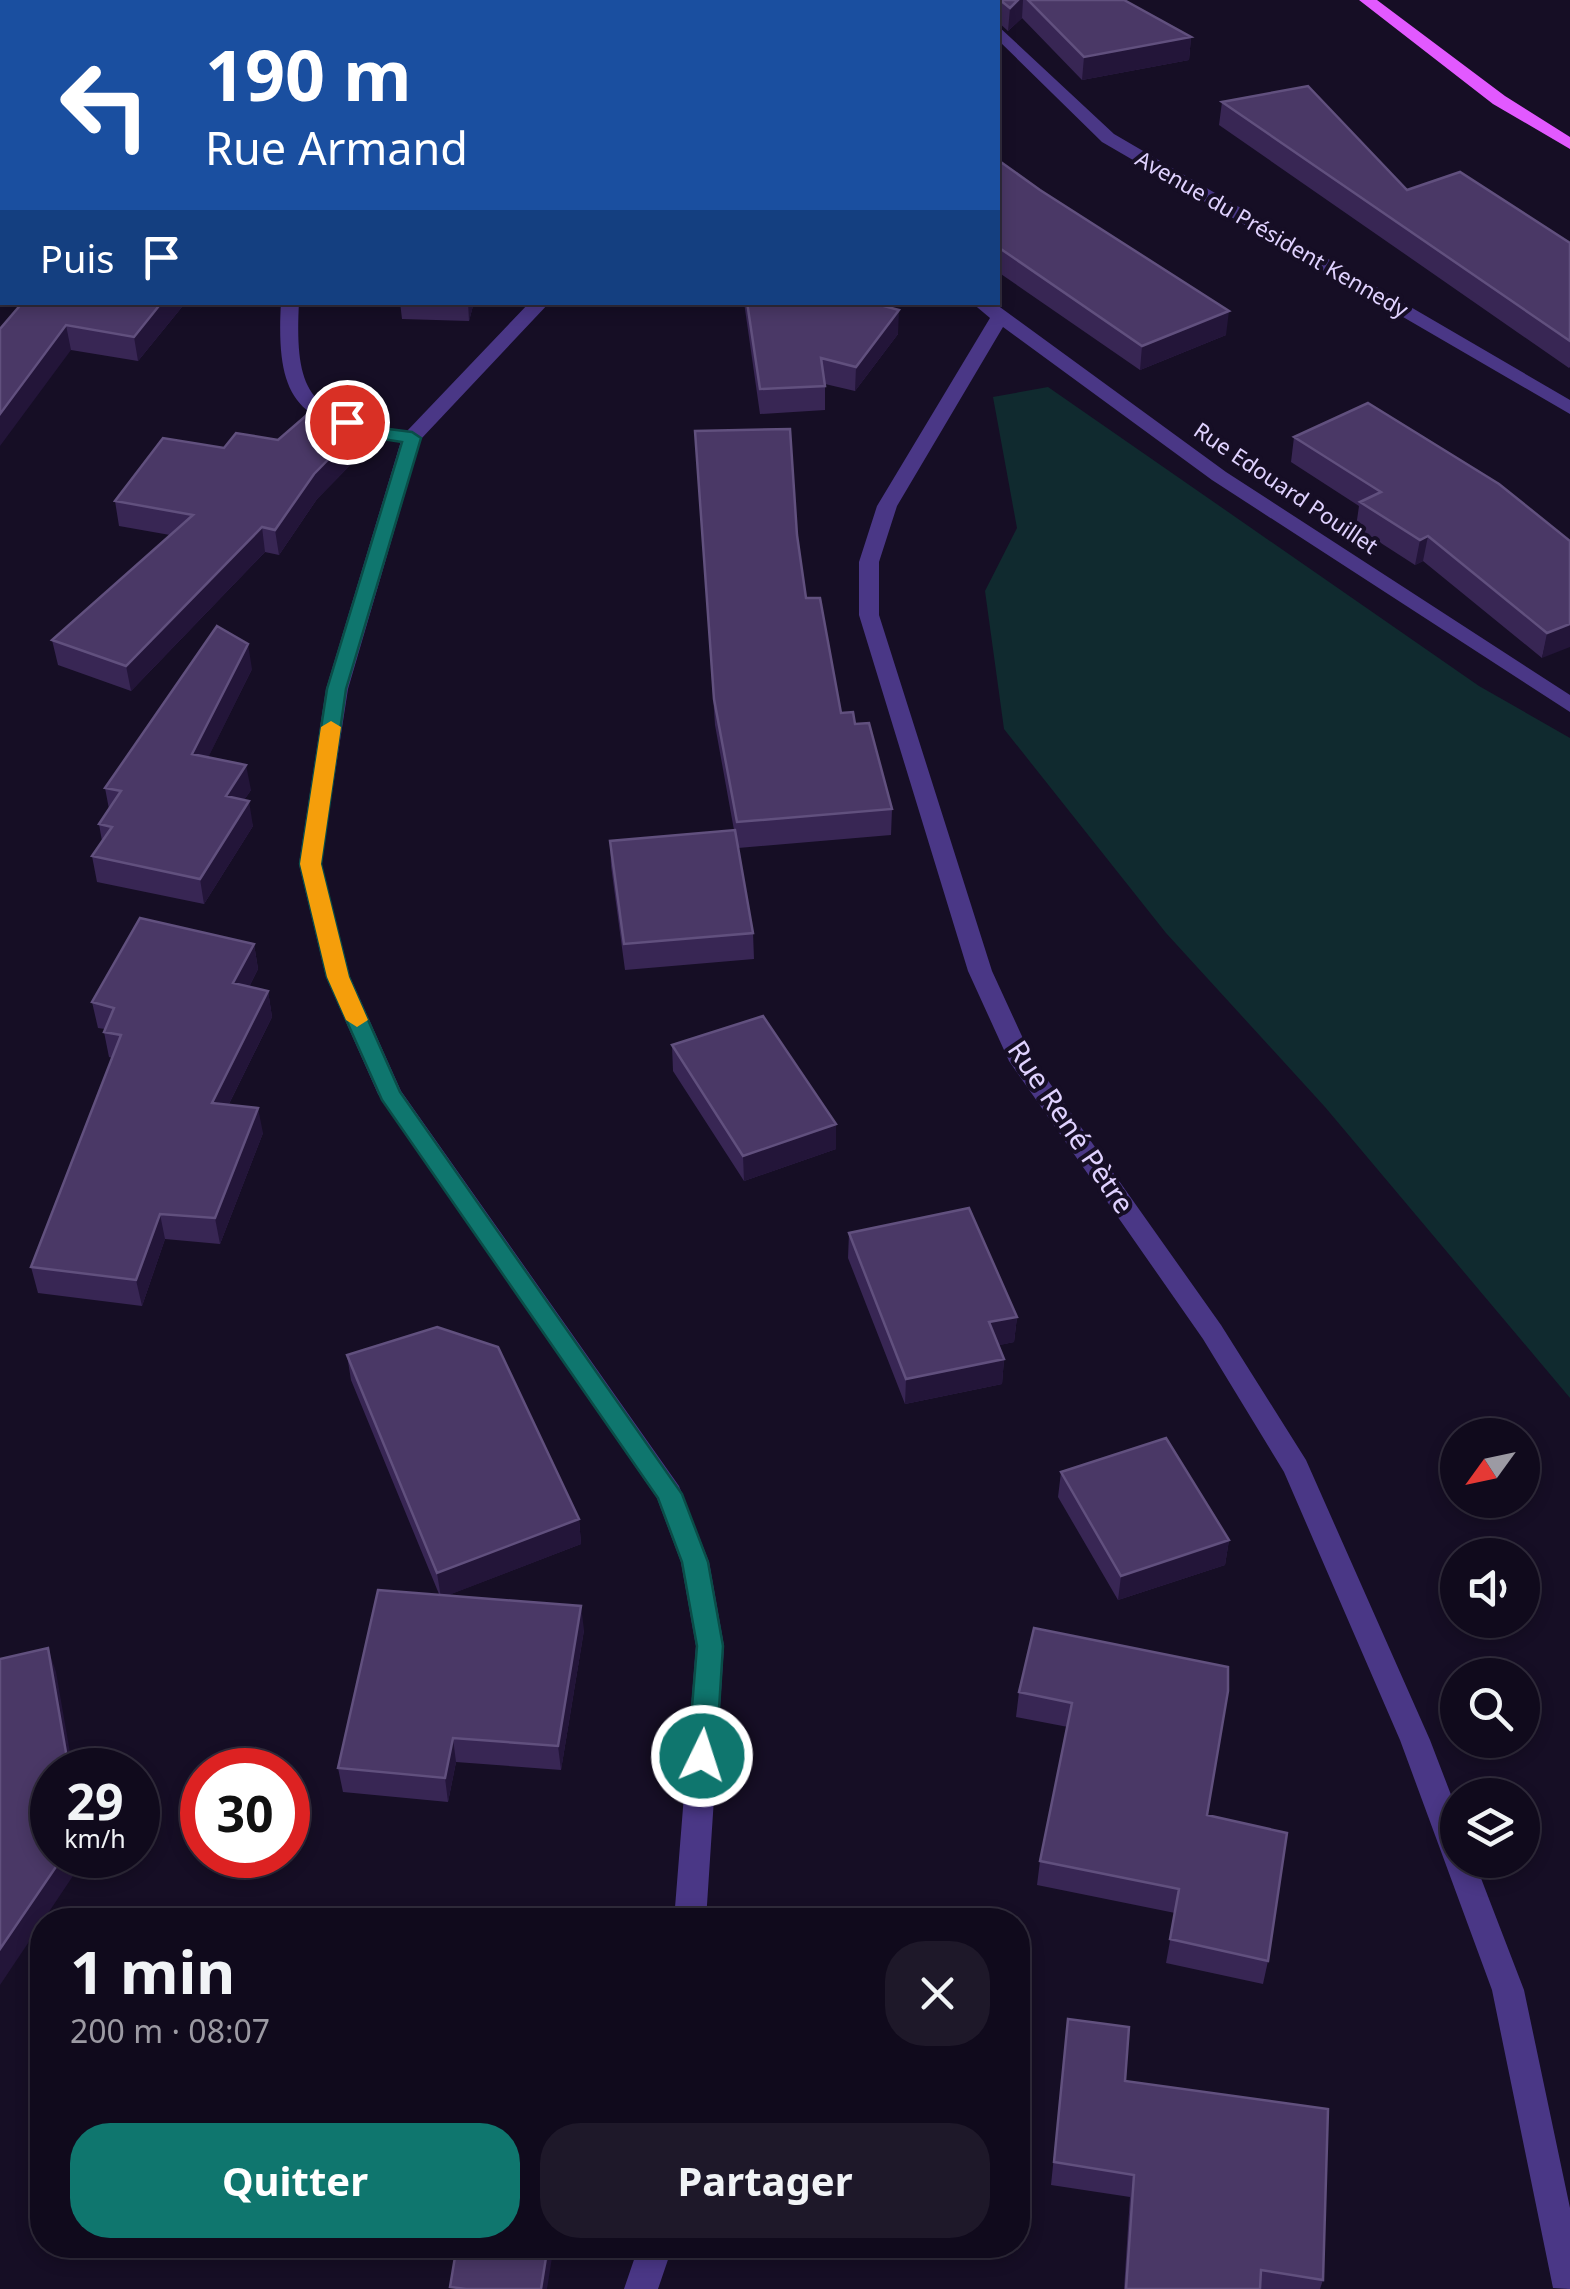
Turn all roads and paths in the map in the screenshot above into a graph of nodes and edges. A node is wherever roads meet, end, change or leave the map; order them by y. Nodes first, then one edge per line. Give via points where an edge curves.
1 (1367, 0) edge
2 (1000, 33) edge
3 (1570, 144) edge
4 (290, 305) edge
5 (537, 305) edge
6 (990, 309) edge
7 (1570, 408) edge
8 (412, 438) junction
9 (1570, 705) edge
10 (1440, 1808) edge
11 (1466, 1878) edge
12 (691, 1908) edge
13 (652, 2258) edge
14 (1570, 2288) edge
15 (641, 2289) edge

1 - 3 main road
2 - 7 street, Avenue du Président Kennedy via 1108,138
4 - 8 street via 288,356 297,389 324,412 369,432
5 - 8 street
6 - 9 street, Rue Edouard Pouillet via 1219,476
6 - 10 street, Rue René Pètre via 888,506 869,562 870,615 980,971 1021,1061 1212,1332 1296,1468
8 - 12 street via 337,689 310,864 338,977 390,1094 670,1494 695,1562 710,1646
11 - 14 street, Rue René Pètre via 1508,1990
13 - 15 street

